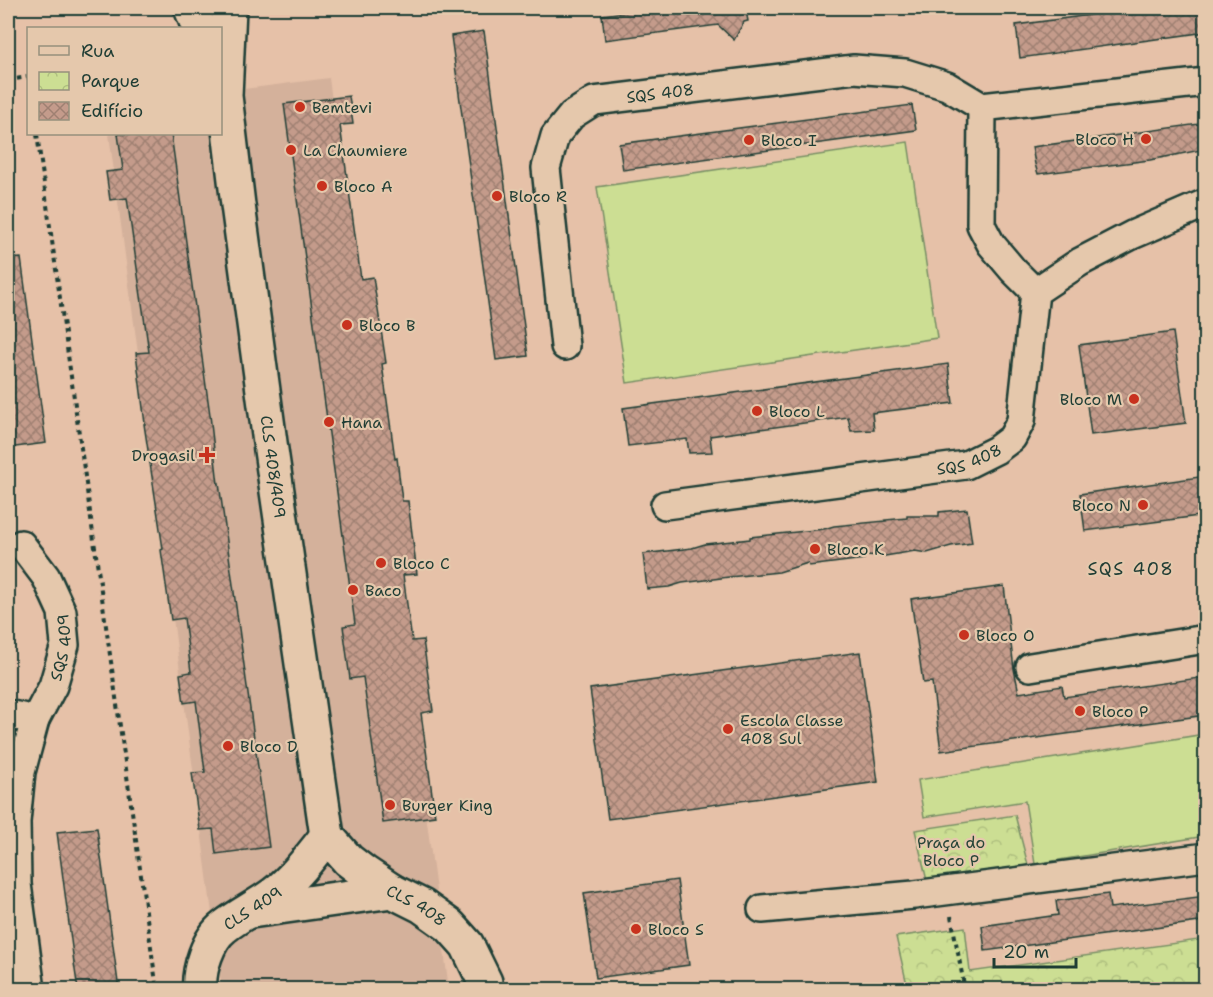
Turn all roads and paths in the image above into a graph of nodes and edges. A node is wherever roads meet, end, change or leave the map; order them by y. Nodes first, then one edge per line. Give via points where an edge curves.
1 (191, 8) edge
2 (229, 8) edge
3 (199, 27) edge
4 (27, 77) edge
5 (8, 80) edge
6 (1206, 82) edge
7 (223, 90) edge
8 (981, 107) junction
9 (37, 135) edge
10 (1206, 203) edge
11 (1035, 292) junction
12 (565, 346) dead end
13 (665, 505) dead end
14 (21, 544) dead end
15 (1206, 639) edge
16 (1030, 667) dead end
17 (8, 714) edge
18 (35, 720) junction
19 (327, 836) junction
20 (1206, 857) edge
21 (947, 890) junction
22 (392, 891) junction
23 (762, 909) dead end
24 (246, 912) junction
25 (31, 990) edge
26 (157, 990) edge
27 (200, 990) edge
28 (486, 990) edge
29 (965, 990) edge

1 - 3 street
2 - 7 street, CLS 408/409
4 - 5 path
6 - 8 street
7 - 19 street, CLS 408/409
8 - 11 street via 981,225 991,244
8 - 12 street, SQS 408 via 947,86 905,73 855,69 594,101 572,115 555,136 546,168
9 - 26 path
10 - 11 street via 1080,262
11 - 13 street, SQS 408 via 1021,421 1012,438 996,450 966,465
14 - 18 street, SQS 409 via 46,577 62,612 65,645 53,686
15 - 16 street
17 - 18 street
18 - 25 street, SQS 409 via 21,772 16,822 17,884
19 - 22 street, CLS 408 via 356,866
19 - 24 street, CLS 409 via 298,873
20 - 21 street
21 - 23 street
21 - 29 path
22 - 24 street
22 - 28 street, CLS 408 via 450,926 467,945
24 - 27 street, CLS 409 via 221,928 210,946 203,962

